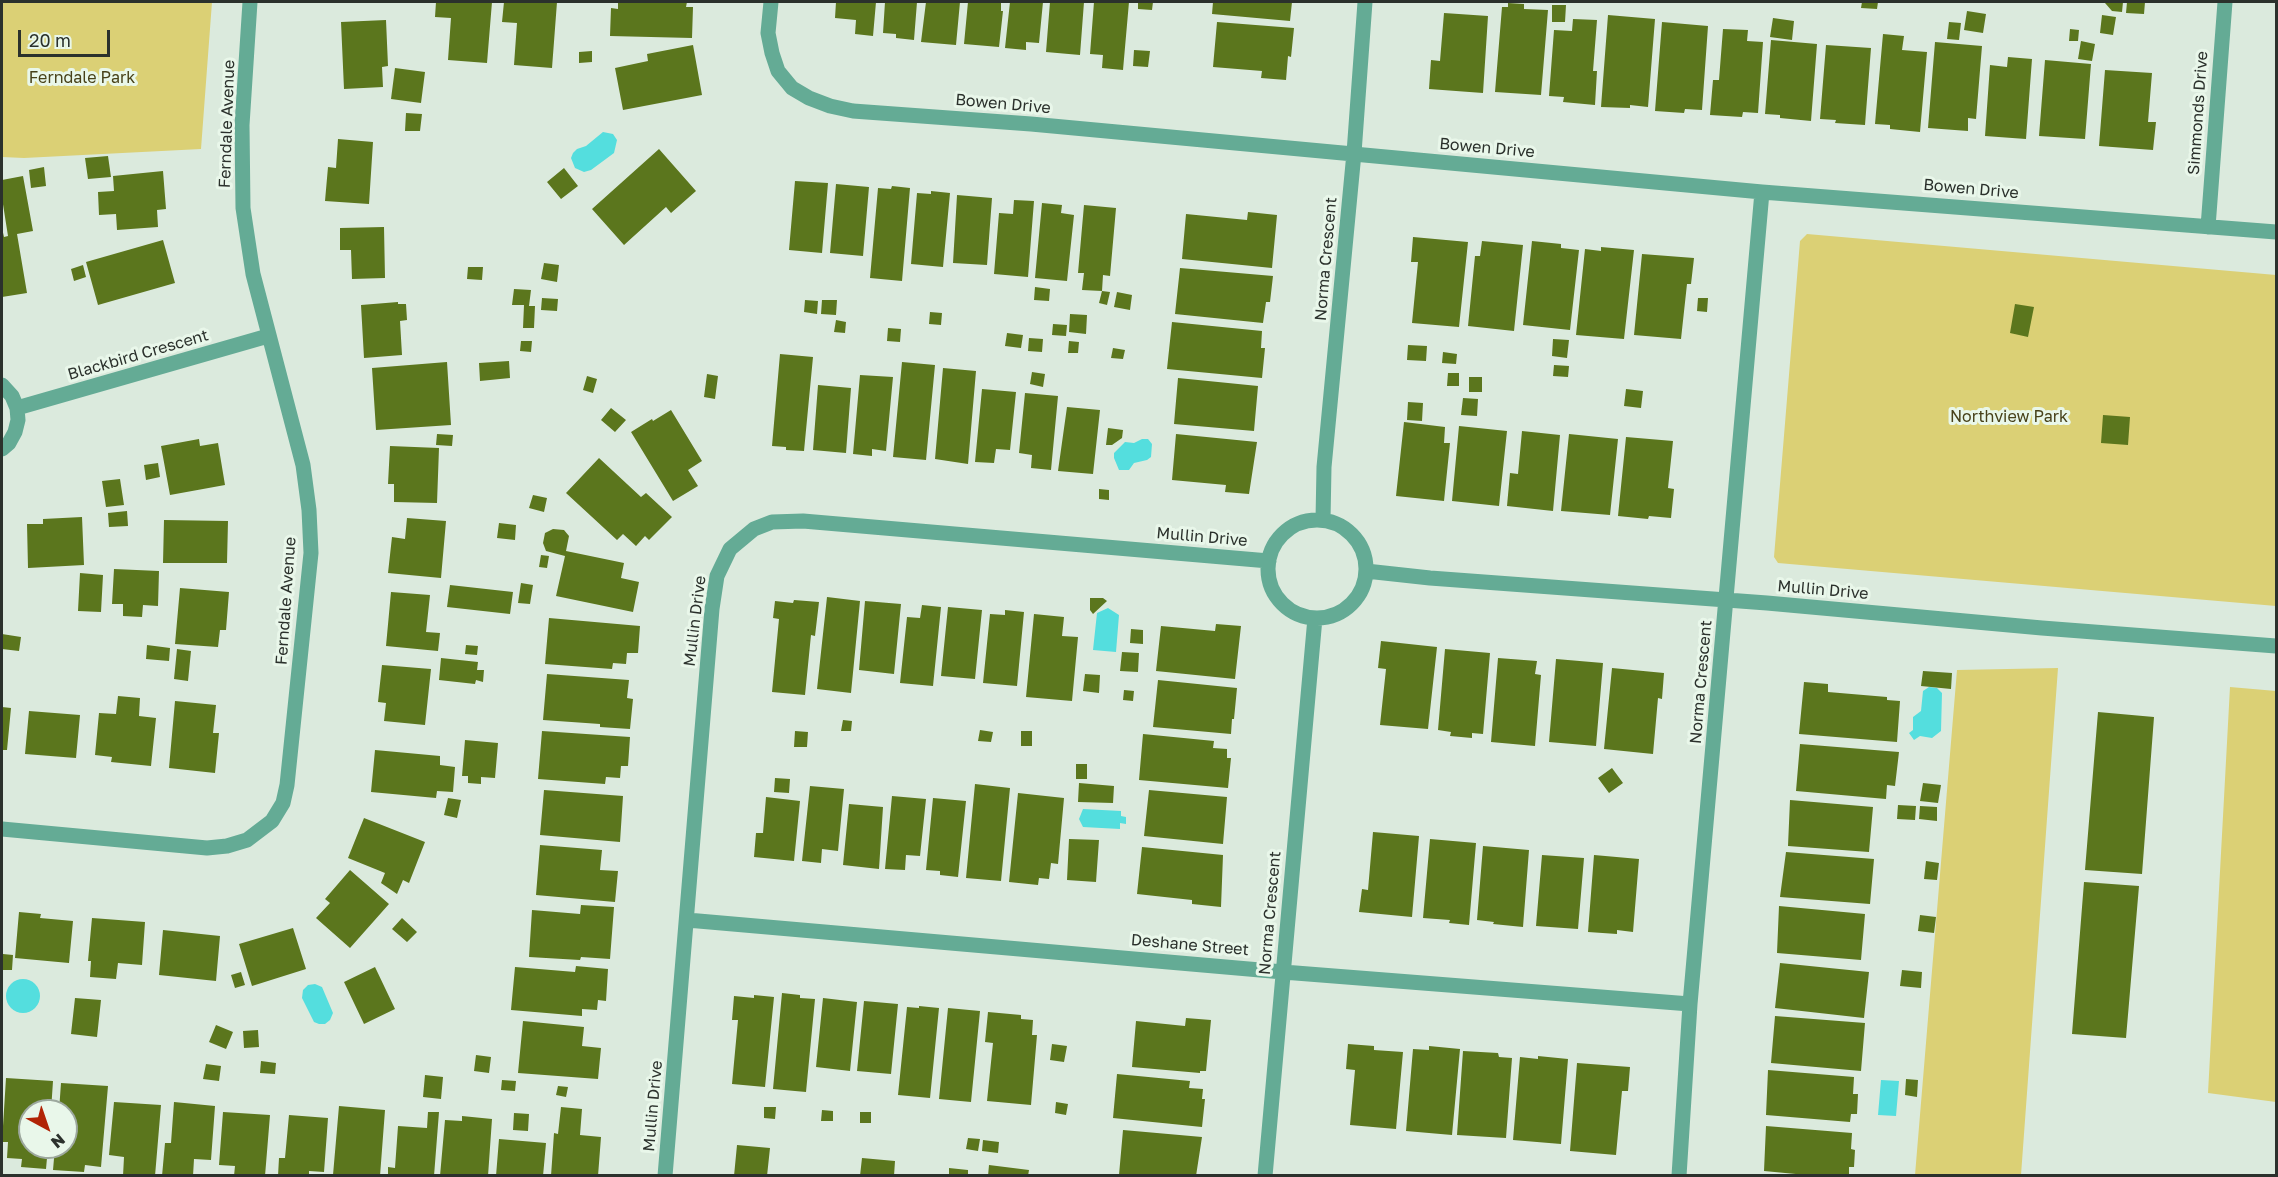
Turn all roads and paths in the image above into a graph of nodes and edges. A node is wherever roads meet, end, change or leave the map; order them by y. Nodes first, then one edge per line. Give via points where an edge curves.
1 (250, 2) edge
2 (771, 2) edge
3 (1365, 2) edge
4 (2225, 2) edge
5 (1354, 153) junction
6 (1762, 192) junction
7 (2208, 227) junction
8 (2277, 232) edge
9 (268, 336) junction
10 (2, 385) edge
11 (17, 408) junction
12 (2, 449) edge
13 (1323, 520) junction
14 (1269, 561) junction
15 (1366, 571) junction
16 (1727, 600) junction
17 (1315, 618) junction
18 (2277, 646) edge
19 (2, 829) edge
20 (687, 920) junction
21 (1283, 972) junction
22 (1690, 1004) junction
23 (665, 1176) edge
24 (1265, 1176) edge
25 (1679, 1176) edge

1 - 9 street, Ferndale Avenue via 242,125 243,198 247,242
2 - 5 street, Bowen Drive via 768,33 778,71 792,88 830,106
3 - 5 street, Norma Crescent
4 - 7 street, Simmonds Drive
5 - 6 street, Bowen Drive
5 - 13 street, Norma Crescent via 1324,467
6 - 7 street, Bowen Drive
6 - 16 street, Norma Crescent
7 - 8 street, Bowen Drive
9 - 11 street, Blackbird Crescent
9 - 19 street, Ferndale Avenue via 303,465 311,552 283,803 272,821 247,840 207,848
10 - 11 street
11 - 12 street via 15,432
13 - 14 street via 1304,521 1287,530 1274,545
13 - 15 street via 1340,525 1355,537 1364,553
14 - 17 street via 1270,584 1280,602 1295,614
14 - 20 street, Mullin Drive via 803,521 772,522 754,529 730,549 717,576
15 - 16 street, Mullin Drive
15 - 17 street via 1362,588 1352,603 1335,615
16 - 18 street, Mullin Drive
16 - 22 street, Norma Crescent
17 - 21 street, Norma Crescent
20 - 21 street, Deshane Street
20 - 23 street, Mullin Drive
21 - 22 street, Deshane Street
21 - 24 street, Norma Crescent
22 - 25 street, Norma Crescent

